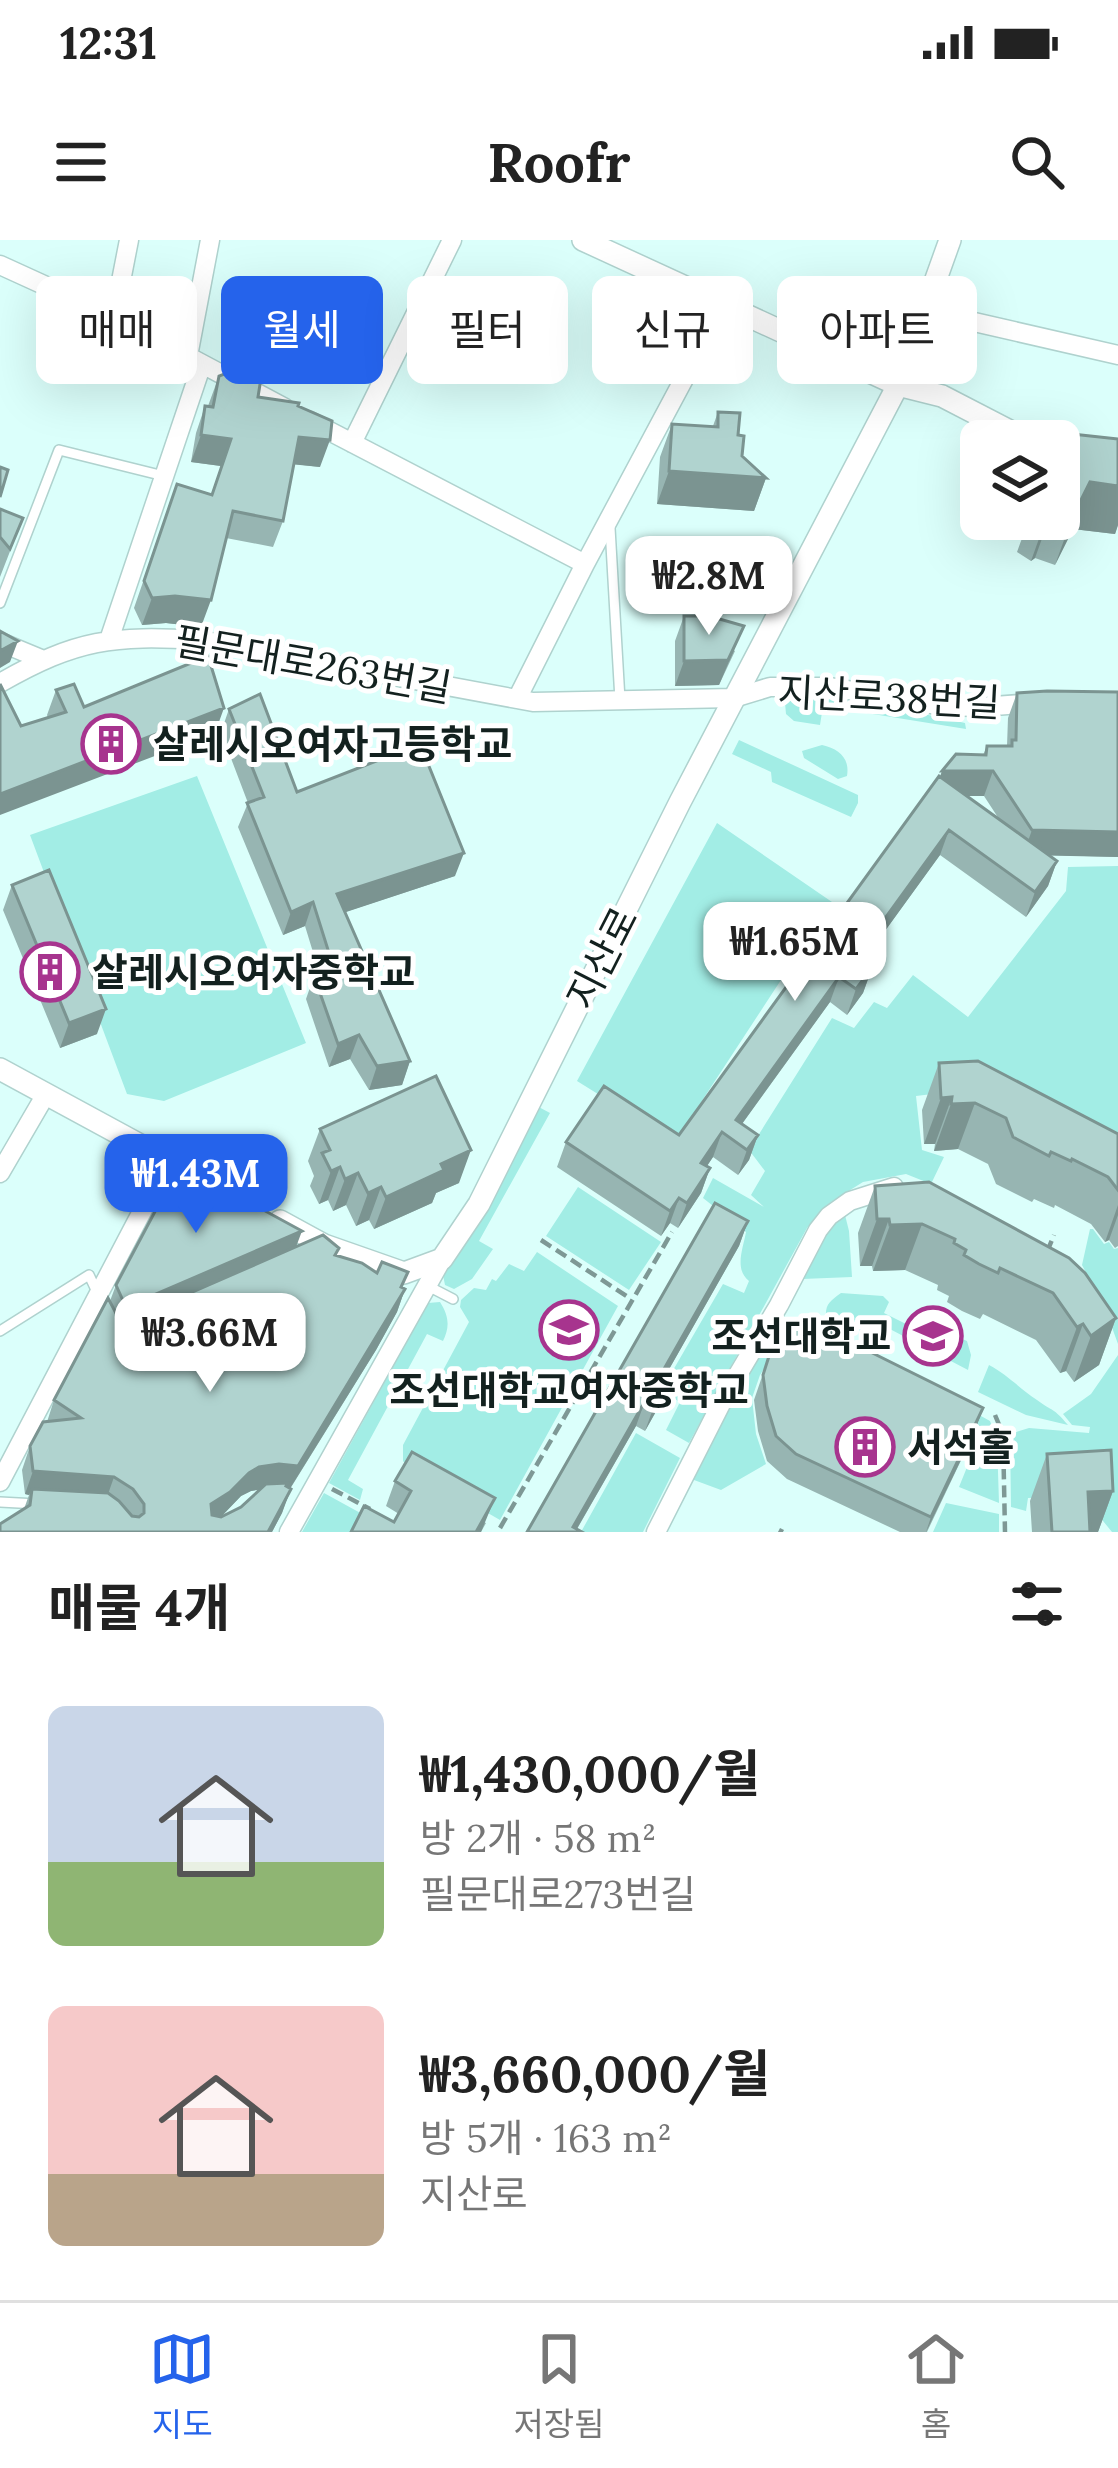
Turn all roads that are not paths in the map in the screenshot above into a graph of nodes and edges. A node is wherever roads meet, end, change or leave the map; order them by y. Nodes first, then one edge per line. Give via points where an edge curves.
1 (129, 240) edge
2 (210, 240) edge
3 (452, 240) edge
4 (584, 240) edge
5 (950, 240) edge
6 (624, 249) edge
7 (0, 265) edge
8 (122, 276) edge
9 (673, 276) edge
10 (938, 276) edge
11 (36, 281) edge
12 (753, 318) edge
13 (977, 323) edge
14 (197, 344) edge
15 (1118, 355) edge
16 (197, 361) edge
17 (189, 384) edge
18 (682, 384) edge
19 (898, 385) junction
20 (988, 420) edge
21 (352, 443) junction
22 (164, 476) junction
23 (610, 522) junction
24 (585, 564) junction
25 (0, 603) edge
26 (109, 640) junction
27 (0, 642) edge
28 (41, 659) junction
29 (0, 683) edge
30 (734, 698) junction
31 (517, 699) junction
32 (620, 700) junction
33 (1050, 701) edge
34 (0, 1069) edge
35 (46, 1094) junction
36 (169, 1160) junction
37 (0, 1173) edge
38 (909, 1190) edge
39 (227, 1192) edge
40 (266, 1213) edge
41 (442, 1259) junction
42 (404, 1273) junction
43 (426, 1286) junction
44 (98, 1294) junction
45 (453, 1299) dead end
46 (178, 1308) edge
47 (0, 1331) edge
48 (0, 1482) edge
49 (0, 1502) edge
50 (41, 1504) edge
51 (289, 1532) edge
52 (656, 1532) edge

1 - 8 street
2 - 14 street
3 - 21 street
4 - 6 street
5 - 10 street, 지산로
6 - 9 street
7 - 11 street
12 - 19 street
13 - 15 street
16 - 21 street
17 - 22 street
18 - 23 street
19 - 20 street
19 - 30 street, 지산로
21 - 24 street
22 - 25 lane via 59,450
22 - 26 street
23 - 24 street
23 - 32 lane
24 - 31 street
26 - 28 street, 필문대로263번길
26 - 31 street, 필문대로263번길 via 200,640
27 - 28 street
28 - 29 street, 필문대로263번길
30 - 32 street, 필문대로263번길
30 - 33 street, 지산로38번길 via 770,687 830,687 942,706
30 - 41 street, 지산로 via 479,1204
31 - 32 street, 필문대로263번길
34 - 35 street
35 - 36 street
35 - 37 street
36 - 39 street
36 - 44 street
38 - 52 street via 850,1201 818,1230
40 - 42 street via 313,1250
41 - 42 street
41 - 43 street, 지산로
42 - 43 lane
43 - 45 lane
43 - 51 street, 지산로 via 317,1480 296,1500
44 - 46 lane via 116,1335
44 - 47 lane via 89,1275
44 - 48 street
49 - 50 lane

